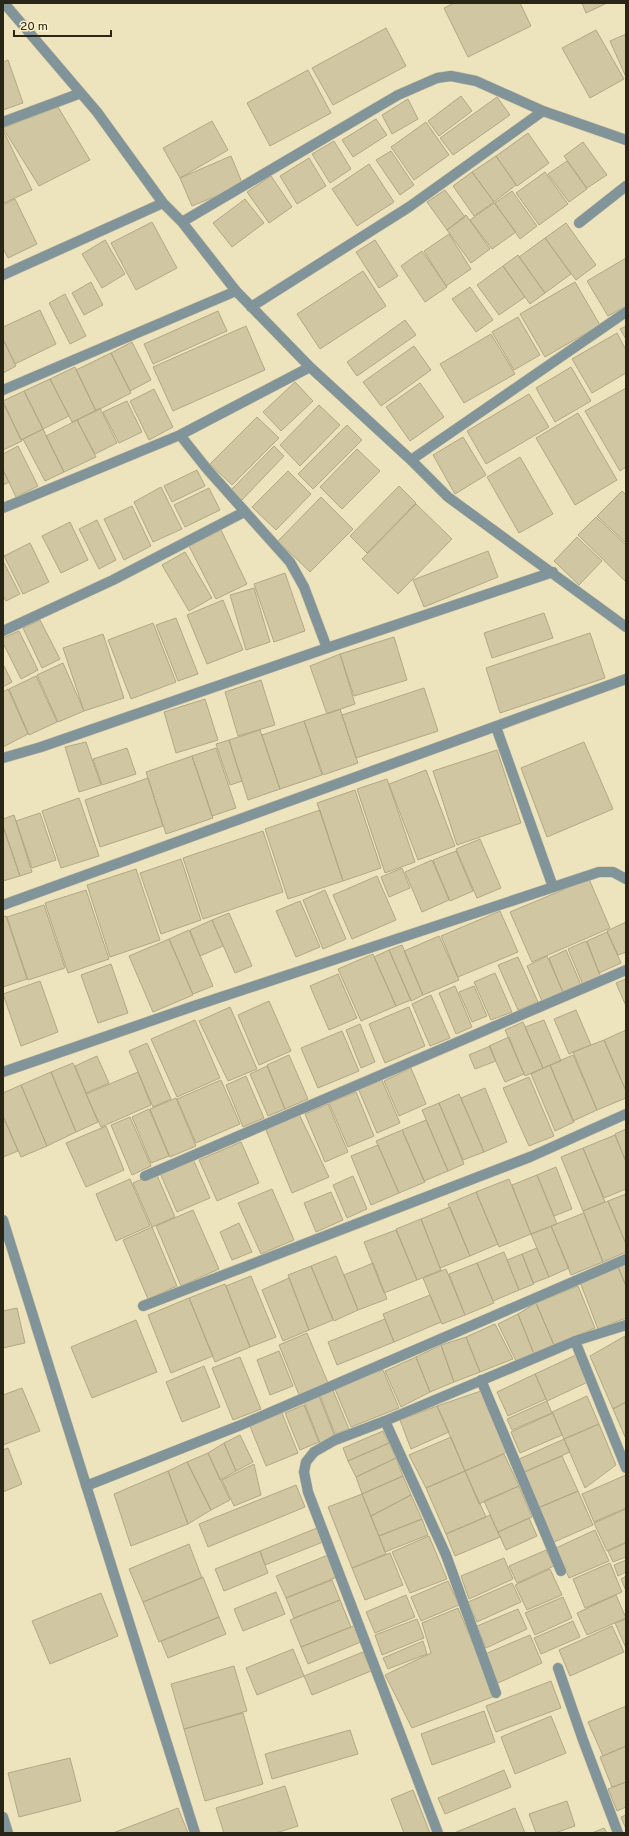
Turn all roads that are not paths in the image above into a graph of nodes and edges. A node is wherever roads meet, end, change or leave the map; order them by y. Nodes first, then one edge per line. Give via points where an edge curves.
1 (4, 3) edge
2 (81, 93) junction
3 (543, 111) junction
4 (3, 122) edge
5 (626, 140) edge
6 (626, 186) edge
7 (163, 203) junction
8 (182, 222) junction
9 (579, 223) dead end
10 (3, 275) edge
11 (236, 291) junction
12 (251, 307) junction
13 (626, 312) edge
14 (310, 368) junction
15 (3, 390) edge
16 (180, 435) junction
17 (411, 460) junction
18 (3, 508) edge
19 (244, 512) junction
20 (553, 572) junction
21 (626, 627) edge
22 (3, 631) edge
23 (327, 648) junction
24 (626, 679) edge
25 (496, 727) junction
26 (3, 758) edge
27 (626, 879) edge
28 (553, 887) junction
29 (3, 905) edge
30 (626, 970) edge
31 (3, 1072) edge
32 (626, 1114) edge
33 (145, 1176) dead end
34 (3, 1220) edge
35 (626, 1259) edge
36 (143, 1306) dead end
37 (626, 1325) edge
38 (575, 1341) junction
39 (481, 1380) junction
40 (385, 1421) junction
41 (626, 1468) edge
42 (86, 1486) junction
43 (561, 1571) dead end
44 (558, 1668) dead end
45 (496, 1692) dead end
46 (3, 1817) edge
47 (8, 1833) edge
48 (195, 1833) edge
49 (438, 1833) edge
50 (618, 1833) edge

1 - 2 street
2 - 4 street
2 - 7 street
3 - 5 street
3 - 8 street via 476,81 451,76 437,78 398,95
3 - 12 street via 409,207
6 - 9 street
7 - 8 street
7 - 10 street
8 - 11 street
11 - 12 street
11 - 15 street
12 - 14 street
13 - 17 street
14 - 16 street
14 - 17 street
16 - 18 street
16 - 19 street
17 - 20 street via 448,497
19 - 22 street via 113,580
19 - 23 street via 290,562 304,587
20 - 21 street
20 - 23 street
23 - 26 street
24 - 25 street
25 - 28 street
25 - 29 street
27 - 28 street via 613,872 599,872
28 - 31 street
30 - 33 street
32 - 36 street via 530,1157
34 - 42 street
35 - 42 street via 241,1425
37 - 38 street
38 - 39 street
38 - 41 street
39 - 40 street
39 - 43 street
40 - 45 street via 446,1554
40 - 49 street via 335,1440 314,1452 306,1462 304,1472 308,1492
42 - 48 street
44 - 50 street
46 - 47 street

